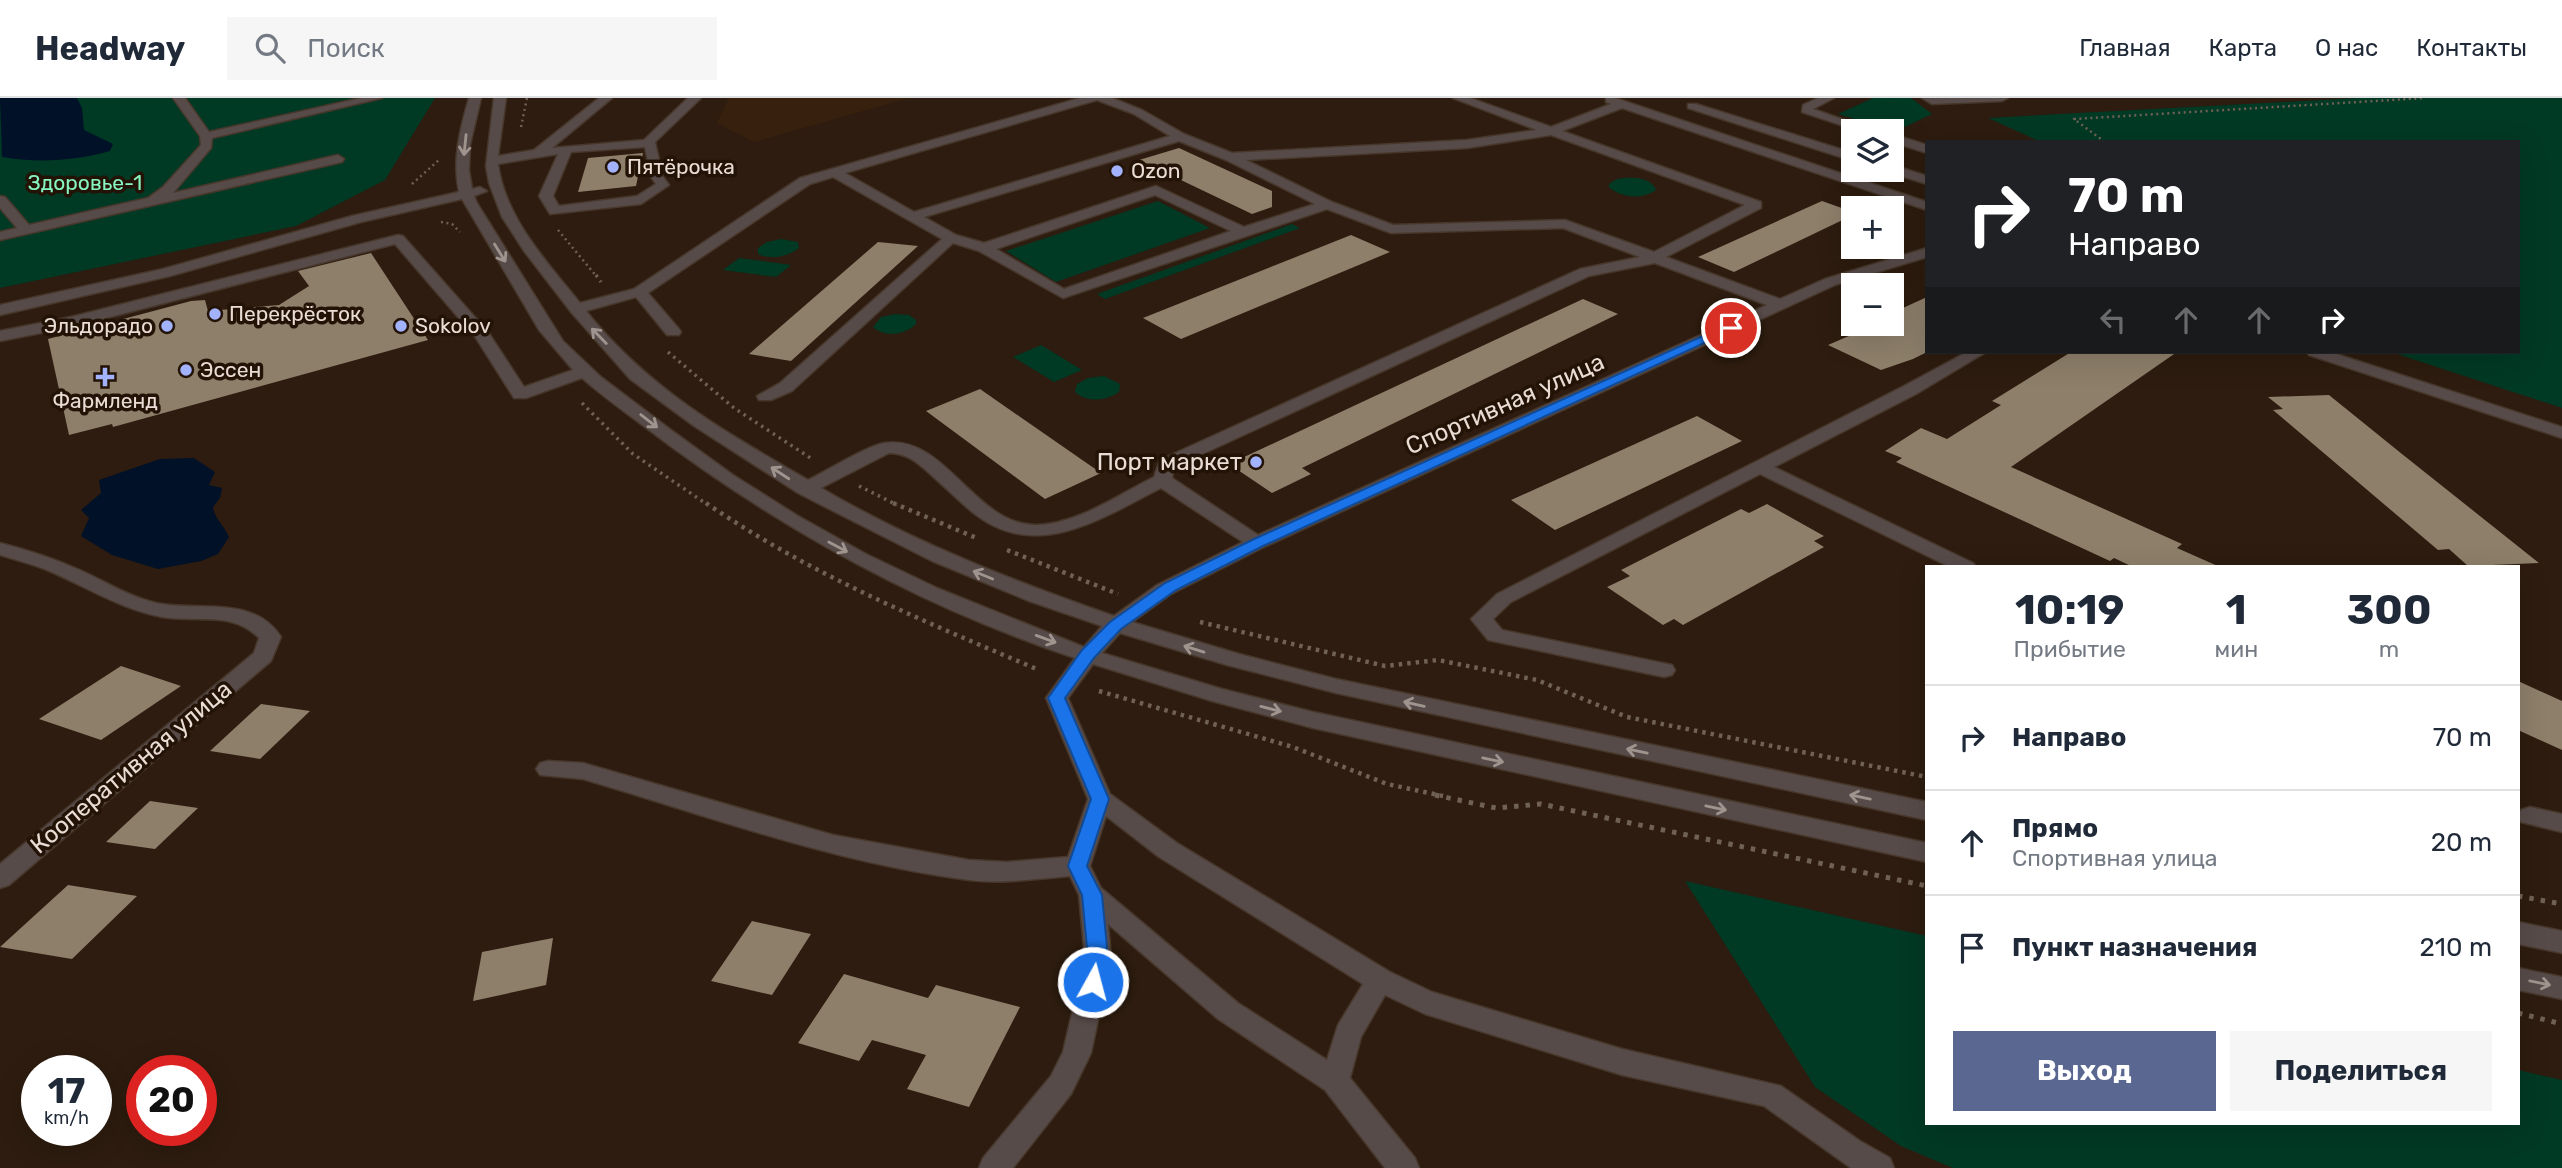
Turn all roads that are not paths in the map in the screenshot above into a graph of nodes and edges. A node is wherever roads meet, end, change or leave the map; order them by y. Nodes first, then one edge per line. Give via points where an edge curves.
1 (179, 98) edge
2 (376, 98) edge
3 (475, 98) edge
4 (500, 98) edge
5 (606, 98) edge
6 (695, 98) edge
7 (1093, 98) edge
8 (1102, 98) edge
9 (1459, 98) edge
10 (1603, 98) edge
11 (1712, 98) edge
12 (1828, 98) edge
13 (2002, 98) edge
14 (1930, 100) edge
15 (1621, 104) junction
16 (1692, 106) junction
17 (1953, 117) dead end
18 (1662, 118) junction
19 (1841, 121) edge
20 (1549, 132) junction
21 (206, 136) junction
22 (1180, 137) junction
23 (1904, 142) edge
24 (647, 143) junction
25 (1925, 148) edge
26 (566, 149) junction
27 (539, 152) junction
28 (1841, 153) edge
29 (1230, 157) junction
30 (338, 159) dead end
31 (492, 161) junction
32 (835, 173) junction
33 (1904, 173) edge
34 (1925, 179) edge
35 (496, 188) junction
36 (466, 194) junction
37 (0, 200) edge
38 (143, 203) junction
39 (1327, 205) junction
40 (1925, 205) edge
41 (910, 217) junction
42 (26, 230) junction
43 (1243, 232) junction
44 (0, 236) edge
45 (951, 238) junction
46 (984, 248) junction
47 (1925, 253) edge
48 (1652, 259) junction
49 (639, 292) junction
50 (1781, 305) junction
51 (576, 309) junction
52 (0, 310) edge
53 (673, 332) dead end
54 (0, 336) edge
55 (1974, 354) edge
56 (2321, 354) edge
57 (584, 372) junction
58 (765, 396) dead end
59 (2562, 433) edge
60 (1757, 466) junction
61 (1161, 480) junction
62 (805, 489) junction
63 (1258, 543) junction
64 (0, 548) edge
65 (1962, 565) edge
66 (1115, 625) junction
67 (1088, 654) junction
68 (1664, 670) dead end
69 (548, 769) dead end
70 (1100, 799) junction
71 (1925, 811) edge
72 (2530, 816) dead end
73 (2562, 822) edge
74 (1925, 852) edge
75 (1077, 866) junction
76 (0, 878) edge
77 (1092, 895) junction
78 (2520, 933) edge
79 (2562, 942) edge
80 (2520, 979) edge
81 (1380, 980) junction
82 (2562, 988) edge
83 (1335, 1081) junction
84 (994, 1168) edge
85 (1404, 1168) edge
86 (1879, 1168) edge

1 - 21 street
2 - 21 street
3 -> 36 street via 467,122 463,164
4 - 31 street
5 - 27 street
6 - 24 street
7 - 32 street
8 - 22 street via 1138,112
9 - 20 street
10 - 15 street
11 - 16 street
12 - 19 street via 1806,110
13 - 14 street
14 - 17 street
15 - 18 street
15 - 20 street
16 - 18 street
16 - 28 street
18 - 40 street
20 - 29 street via 1467,144
20 - 48 street via 1756,205
21 - 38 street via 207,145 168,190
22 - 29 street
22 - 41 street
23 - 25 street
24 - 26 street
24 - 26 street via 663,185 641,200 555,211 546,196
26 - 27 street
27 - 31 street
29 - 39 street
30 - 38 street
31 - 35 street
32 - 41 street
32 - 49 street via 805,181
33 - 34 street
35 - 36 street
35 - 51 street via 529,247
36 - 52 street via 164,273
36 -> 57 street via 557,344
37 - 42 street
38 - 42 street
39 - 43 street
39 - 48 street via 1391,229 1566,224
41 - 45 street
42 - 44 street
43 - 46 street via 1156,190
43 - 46 street via 1063,294
45 - 46 street
45 - 58 street via 786,387
47 - 50 street, Спортивная улица via 1842,277
48 - 50 street
48 - 61 street via 1585,272 1166,464
49 - 51 street
49 - 53 street
50 - 63 street, Спортивная улица
62 -> 51 street via 648,386
54 - 57 street via 398,239 482,335 520,394
55 - 60 street
56 - 59 street
57 -> 67 street via 708,468 838,548 916,586
60 - 65 street
60 - 68 street via 1504,598 1480,619 1495,635
61 - 62 street via 1060,529 1036,532 998,521 915,452 902,447 886,448
61 - 63 street
66 -> 62 street via 950,562
63 - 66 street, Спортивная улица via 1171,586
64 - 76 street, Кооперативная улица via 59,568 136,604 166,611 236,614 259,622 270,638 263,656
66 - 67 street, Спортивная улица
71 -> 66 street via 1359,692 1235,662
67 - 70 street, Спортивная улица via 1057,698
67 -> 74 street via 1303,718
69 - 75 street via 583,771 833,844 969,870
70 - 75 street
70 - 81 street via 1168,850
72 - 73 street
75 - 77 street
77 - 83 street via 1227,1012
77 - 84 street via 1098,958 1077,1053 1061,1085
78 - 79 street
80 -> 82 street
81 - 83 street via 1348,1034
81 - 86 street via 1425,1002 1622,1062 1771,1095
83 - 85 street

